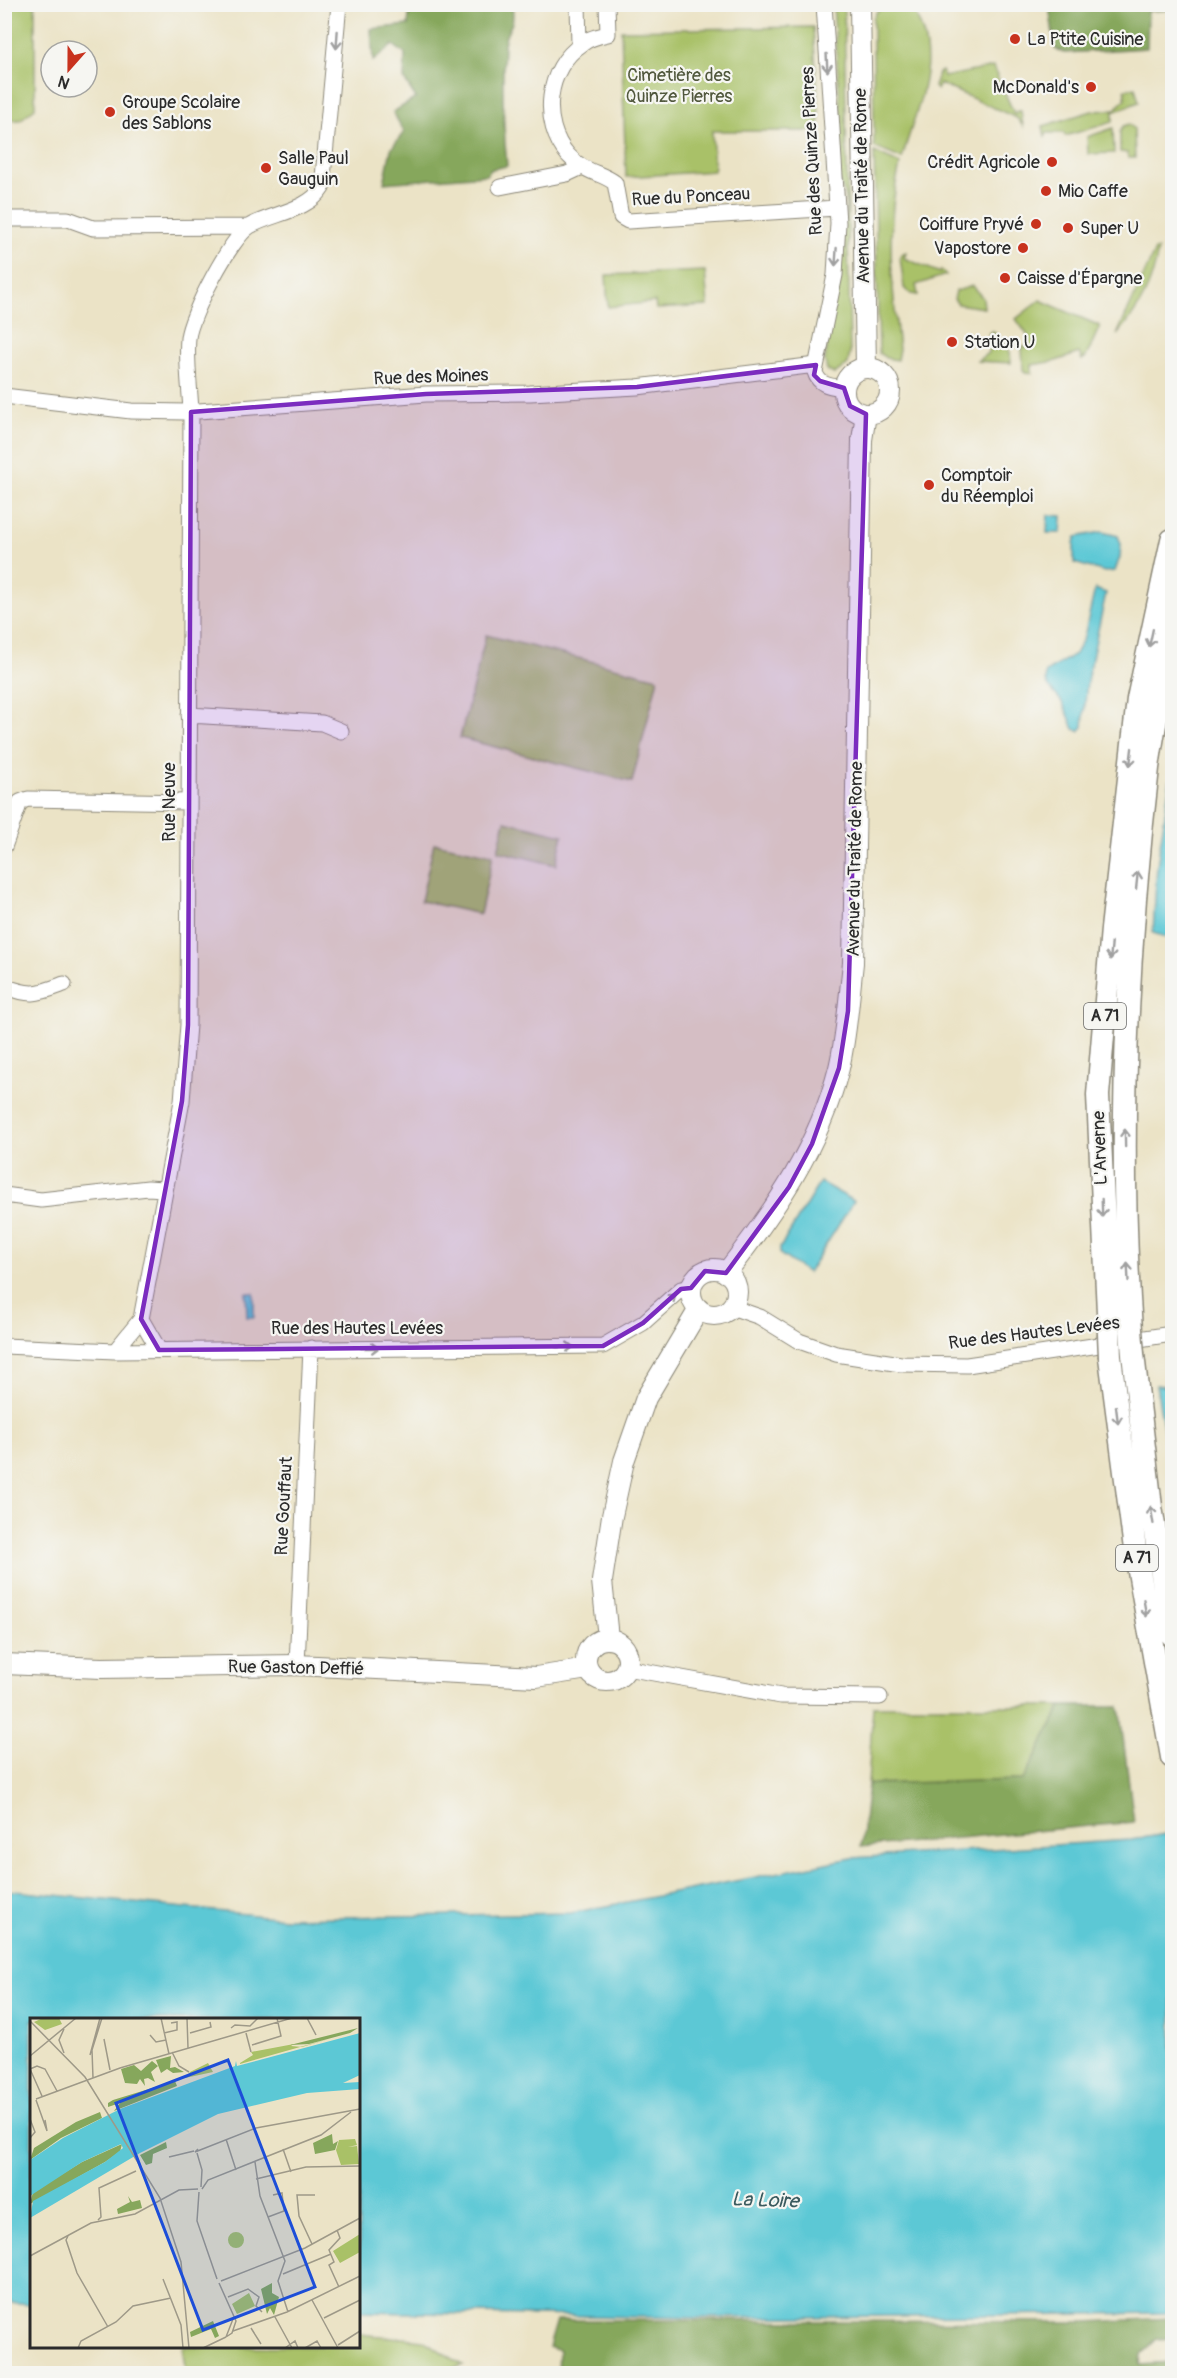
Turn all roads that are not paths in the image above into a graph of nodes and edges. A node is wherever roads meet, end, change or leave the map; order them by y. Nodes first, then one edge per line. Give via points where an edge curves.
1 (339, 4) edge
2 (578, 4) edge
3 (606, 4) edge
4 (824, 4) edge
5 (860, 4) edge
6 (579, 45) junction
7 (582, 168) junction
8 (501, 187) dead end
9 (837, 208) junction
10 (4, 219) edge
11 (248, 227) junction
12 (816, 363) junction
13 (866, 368) junction
14 (844, 388) junction
15 (4, 396) edge
16 (191, 412) junction
17 (866, 414) junction
18 (1173, 540) edge
19 (1173, 634) edge
20 (189, 715) junction
21 (341, 731) dead end
22 (188, 802) junction
23 (4, 847) edge
24 (64, 984) dead end
25 (4, 986) edge
26 (164, 1189) junction
27 (4, 1195) edge
28 (726, 1273) junction
29 (691, 1288) junction
30 (731, 1307) junction
31 (699, 1309) junction
32 (141, 1319) junction
33 (1173, 1334) edge
34 (4, 1346) edge
35 (311, 1348) junction
36 (159, 1350) junction
37 (115, 1351) junction
38 (1173, 1635) edge
39 (608, 1638) junction
40 (4, 1664) edge
41 (297, 1665) junction
42 (626, 1668) junction
43 (588, 1669) junction
44 (880, 1697) dead end
45 (1173, 1757) edge

1 -> 11 street via 322,188 310,202
2 - 6 street
3 - 6 street via 608,33
4 -> 9 street, Rue des Quinze Pierres
5 - 13 main road, Avenue du Traité de Rome
6 - 7 street, Rue du Ponceau via 554,81 549,104 560,145
7 - 8 street
7 - 9 street, Rue du Ponceau via 615,183 618,214 628,221
9 -> 12 street, Rue des Quinze Pierres via 834,275
10 - 11 street via 68,219 93,228
11 - 16 street, Rue Neuve via 217,269 190,330
12 - 14 street via 820,381
12 - 16 street, Rue des Moines via 637,387 426,394
13 - 14 main road via 854,372
13 - 17 main road via 882,374 890,389 886,405
14 - 17 main road via 850,406
15 - 16 street, Rue des Moines via 131,411
16 - 20 street, Rue Neuve
17 - 28 main road, Avenue du Traité de Rome via 862,452 853,963 839,1068 812,1144 789,1187
18 -> 45 highway, L'Arverne / A 71, bridge via 1138,699 1098,1095 1110,1357 1135,1549
38 -> 19 highway, L'Arverne / A 71, bridge via 1151,1507 1133,1354 1126,1246 1124,1102 1132,930 1149,766
20 - 21 street via 322,723
20 - 22 street, Rue Neuve
22 - 23 street via 28,799 16,809
22 - 26 street, Rue Neuve via 188,1025 182,1101
24 - 25 street via 34,995
26 - 27 street via 41,1200
26 - 32 street, Rue Neuve
28 - 29 main road via 705,1271
28 - 30 main road via 737,1289
29 - 31 main road
35 -> 29 street, Rue des Hautes Levées via 603,1346 643,1323 681,1290
30 - 31 main road via 719,1314
30 - 33 street, Rue des Hautes Levées via 760,1317 799,1341 836,1354 901,1364 967,1365
31 - 39 main road via 646,1398 624,1461 602,1581
32 - 36 street
32 - 37 street
34 - 37 street, Rue des Hautes Levées
35 - 36 street, Rue des Hautes Levées
35 - 41 street, Rue Gouffaut
36 - 37 street, Rue des Hautes Levées
39 - 42 main road via 625,1648
39 - 43 main road via 596,1641 588,1649
40 - 41 main road, Rue Gaston Deffié via 101,1668
41 - 43 main road, Rue Gaston Deffié via 536,1677
42 - 43 main road via 609,1681 596,1678
42 - 44 street via 781,1696

